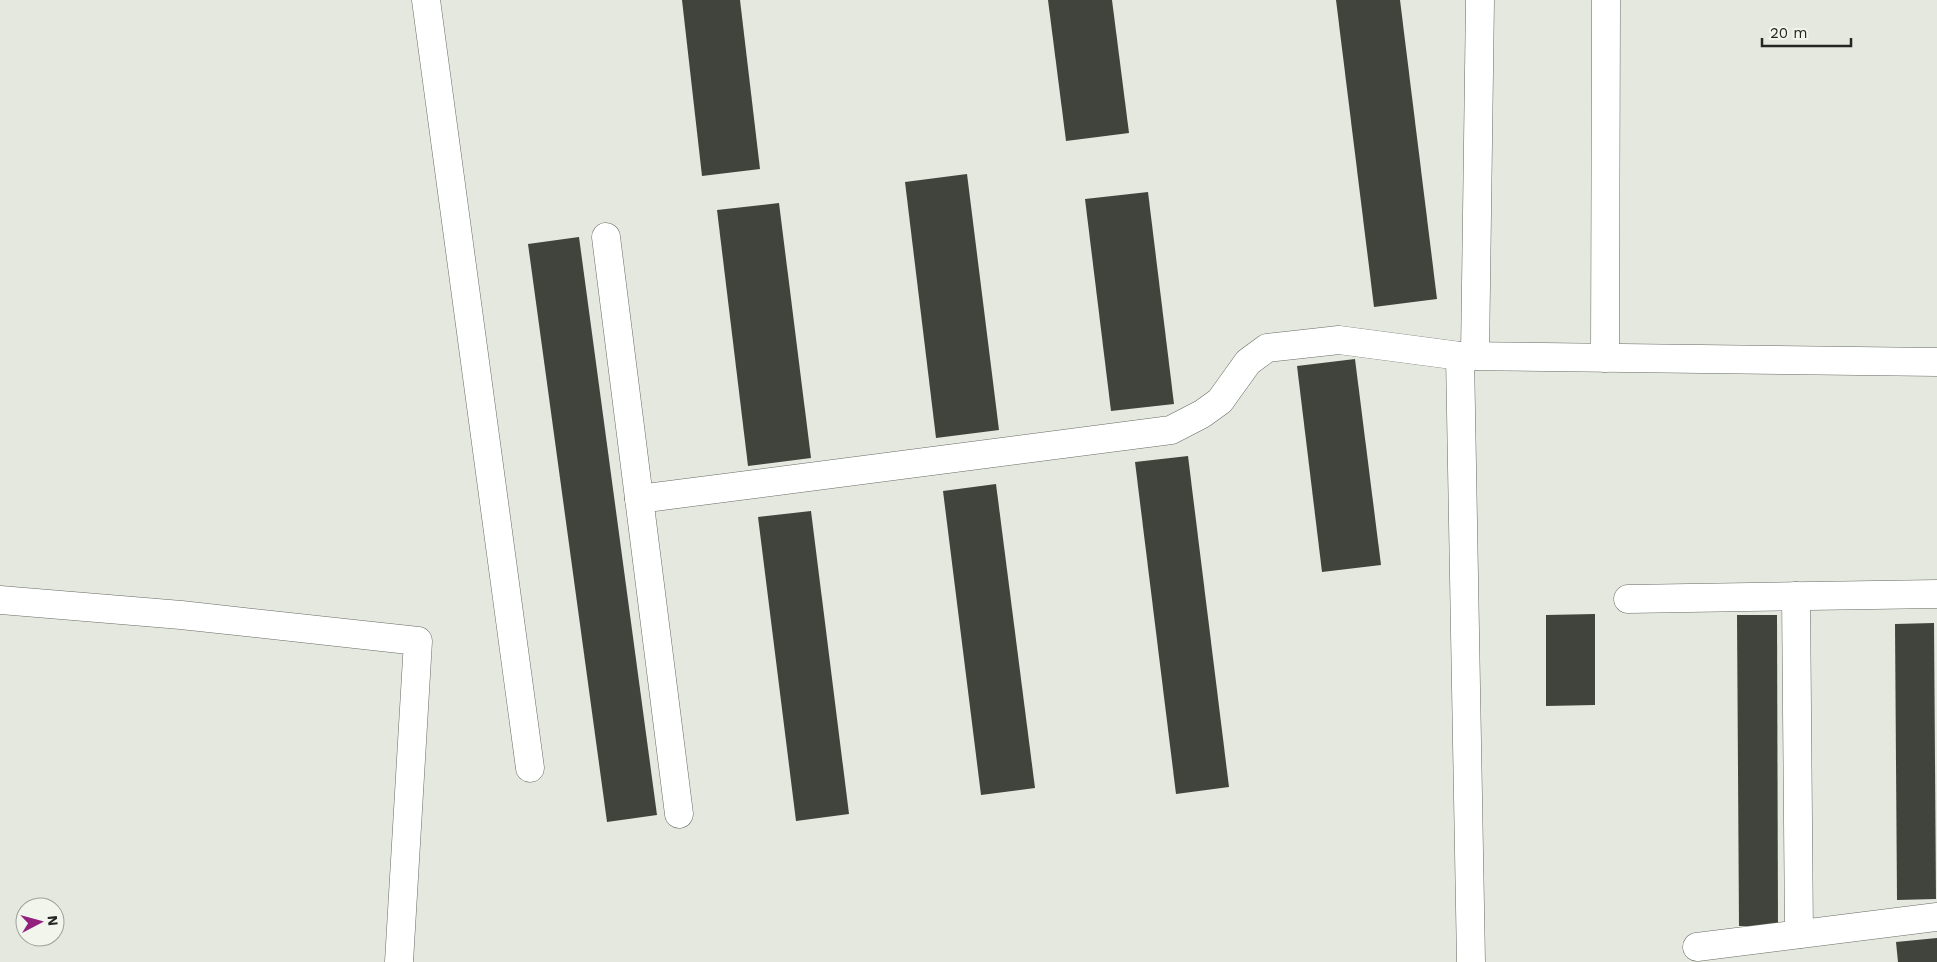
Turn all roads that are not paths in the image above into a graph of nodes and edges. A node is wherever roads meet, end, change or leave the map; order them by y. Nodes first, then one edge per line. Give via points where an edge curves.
1 (426, 0) edge
2 (1480, 0) edge
3 (1606, 0) edge
4 (606, 237) dead end
5 (1467, 356) junction
6 (1605, 358) junction
7 (1937, 362) edge
8 (639, 500) junction
9 (1937, 594) edge
10 (1796, 596) junction
11 (1628, 599) dead end
12 (0, 600) edge
13 (530, 768) dead end
14 (678, 814) dead end
15 (1937, 917) edge
16 (1799, 934) junction
17 (1697, 947) dead end
18 (400, 962) edge
19 (1471, 962) edge

1 - 13 street
2 - 5 street
3 - 6 street
4 - 8 street
5 - 6 street
5 - 8 street via 1339,340 1267,348 1248,362 1220,401 1170,430
5 - 19 street
6 - 7 street
8 - 14 street
9 - 10 street
10 - 11 street
10 - 16 street
12 - 18 street via 181,615 418,641
15 - 16 street
16 - 17 street

